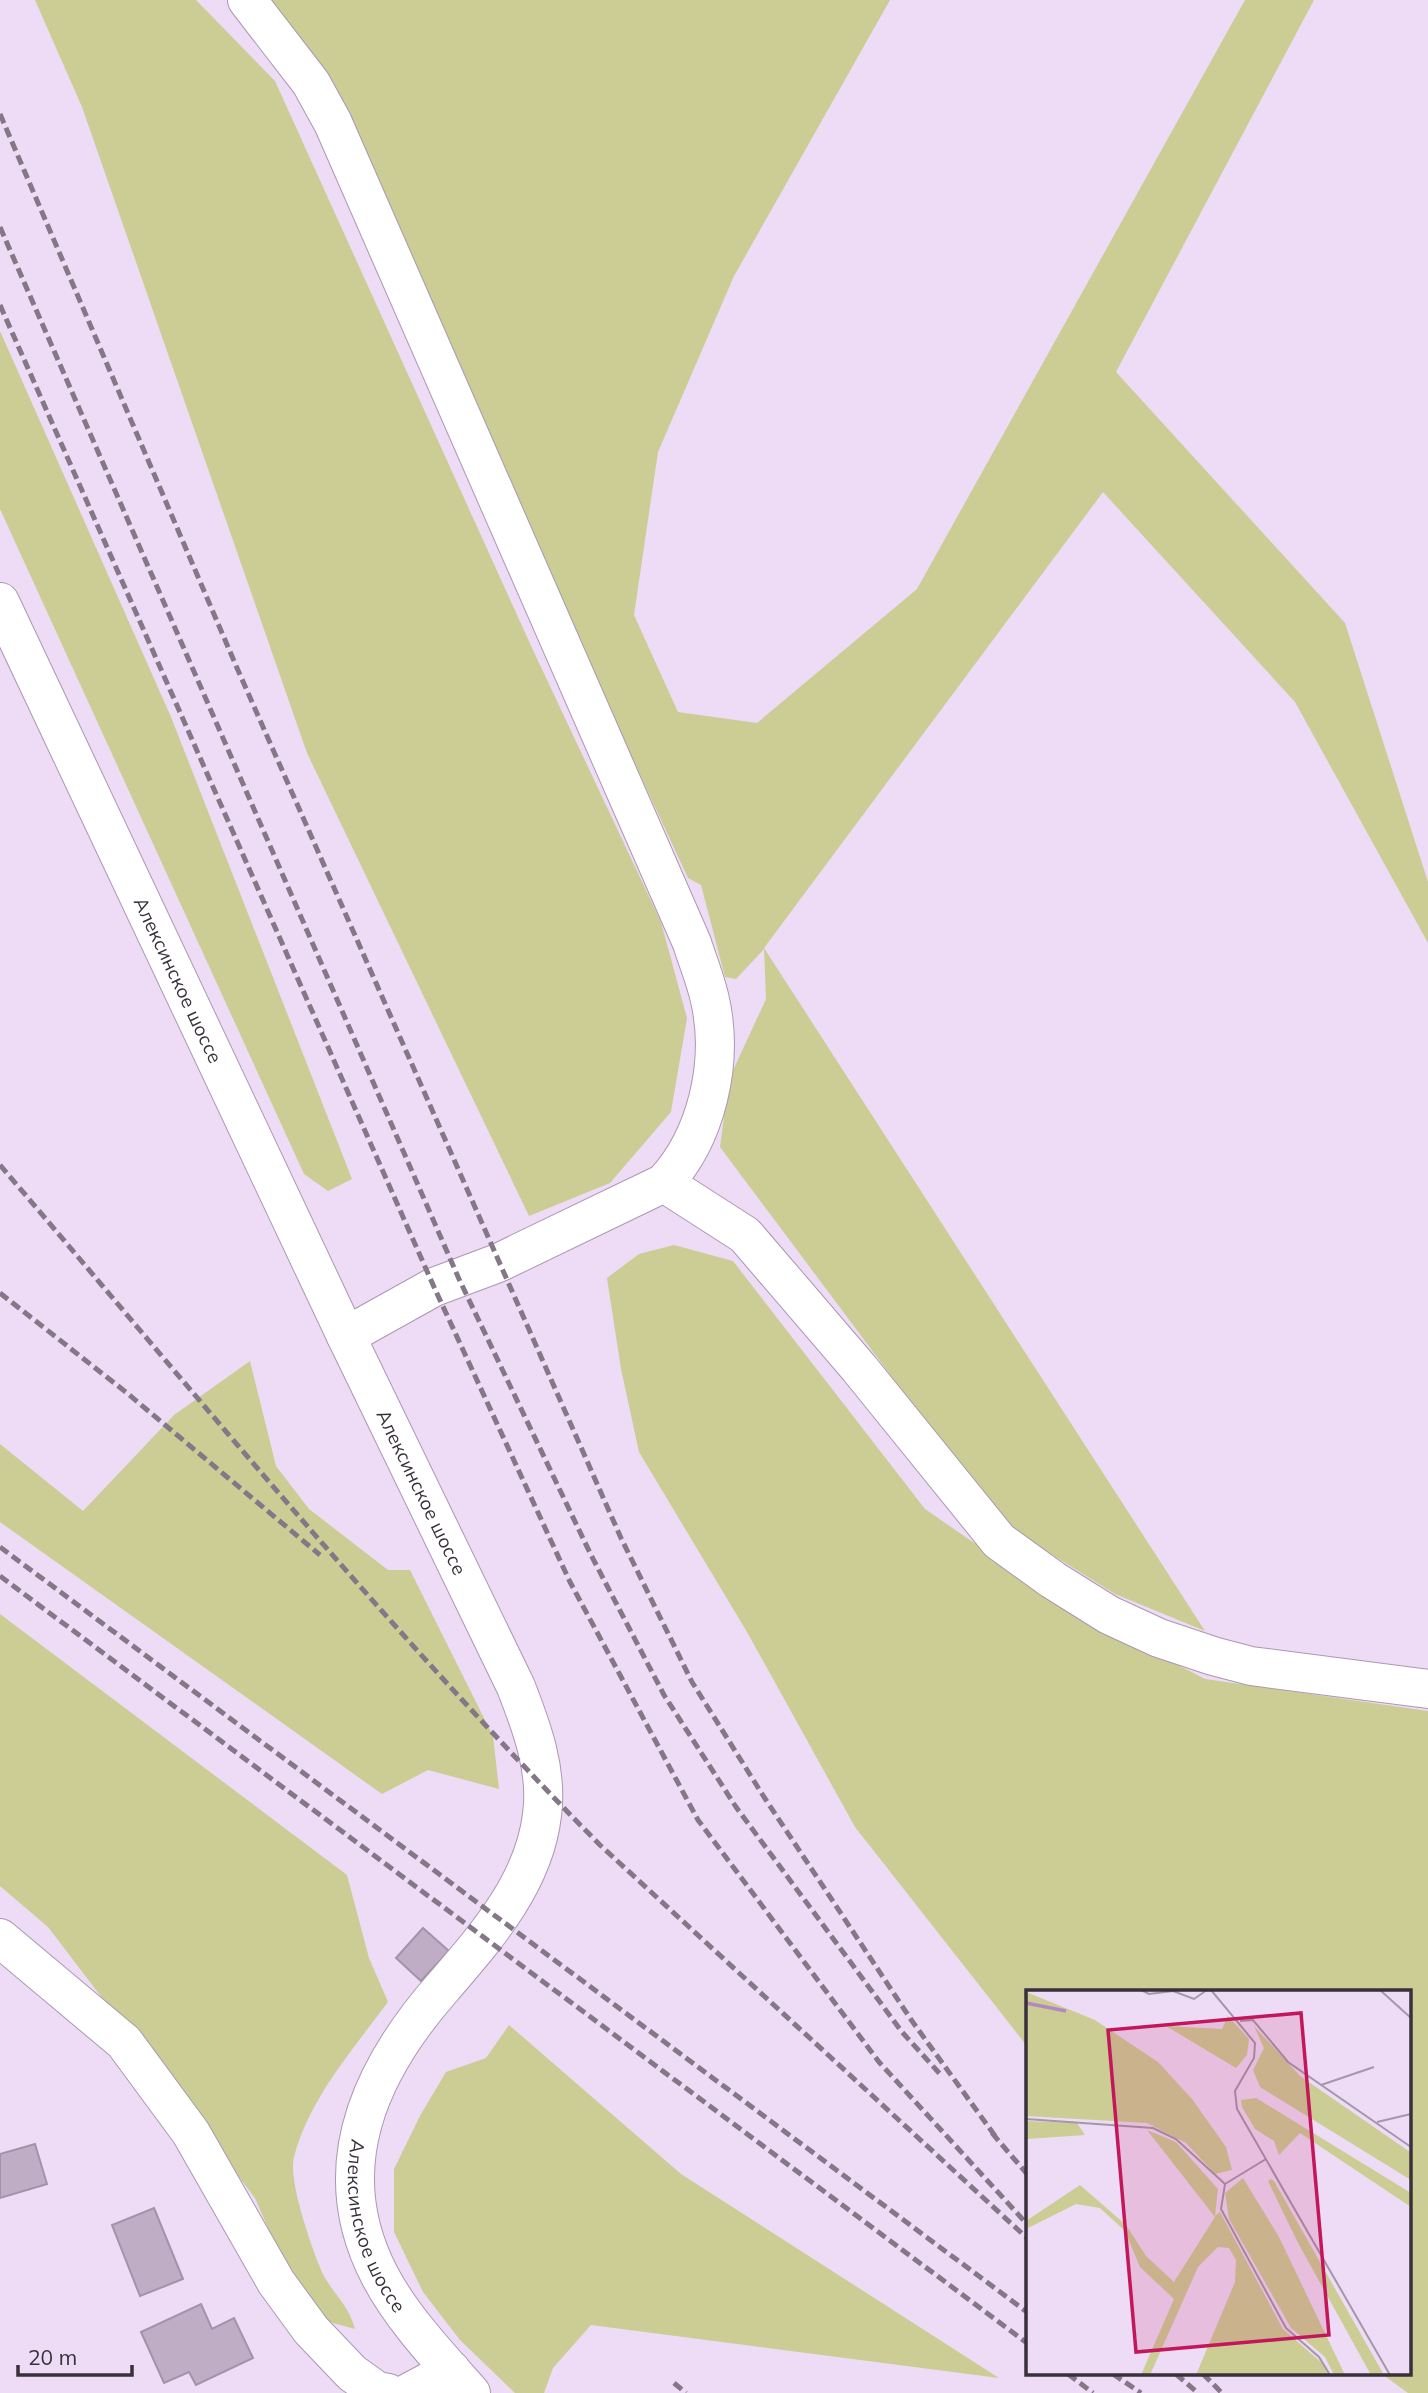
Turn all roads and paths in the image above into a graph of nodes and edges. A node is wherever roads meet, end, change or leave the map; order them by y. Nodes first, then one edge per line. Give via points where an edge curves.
1 (247, 0) edge
2 (0, 602) edge
3 (664, 1183) junction
4 (346, 1336) junction
5 (1428, 1689) edge
6 (0, 1938) edge
7 (461, 2382) edge
8 (388, 2393) edge
9 (408, 2393) edge

1 - 3 main road via 311,83 333,123 692,943 710,1001 714,1058 693,1142 682,1164
2 - 4 main road, Алексинское шоссе
3 - 4 main road via 498,1263 434,1287
3 - 5 main road via 745,1234 999,1541 1053,1580 1109,1615 1213,1656 1251,1666
4 - 7 main road, Алексинское шоссе via 516,1687 541,1768 542,1816 525,1874 484,1940 411,2027 376,2087 359,2130 354,2190 366,2245 395,2301
6 - 8 main road via 124,2042 191,2133 276,2282 311,2330 352,2373 377,2391
7 - 9 main road

